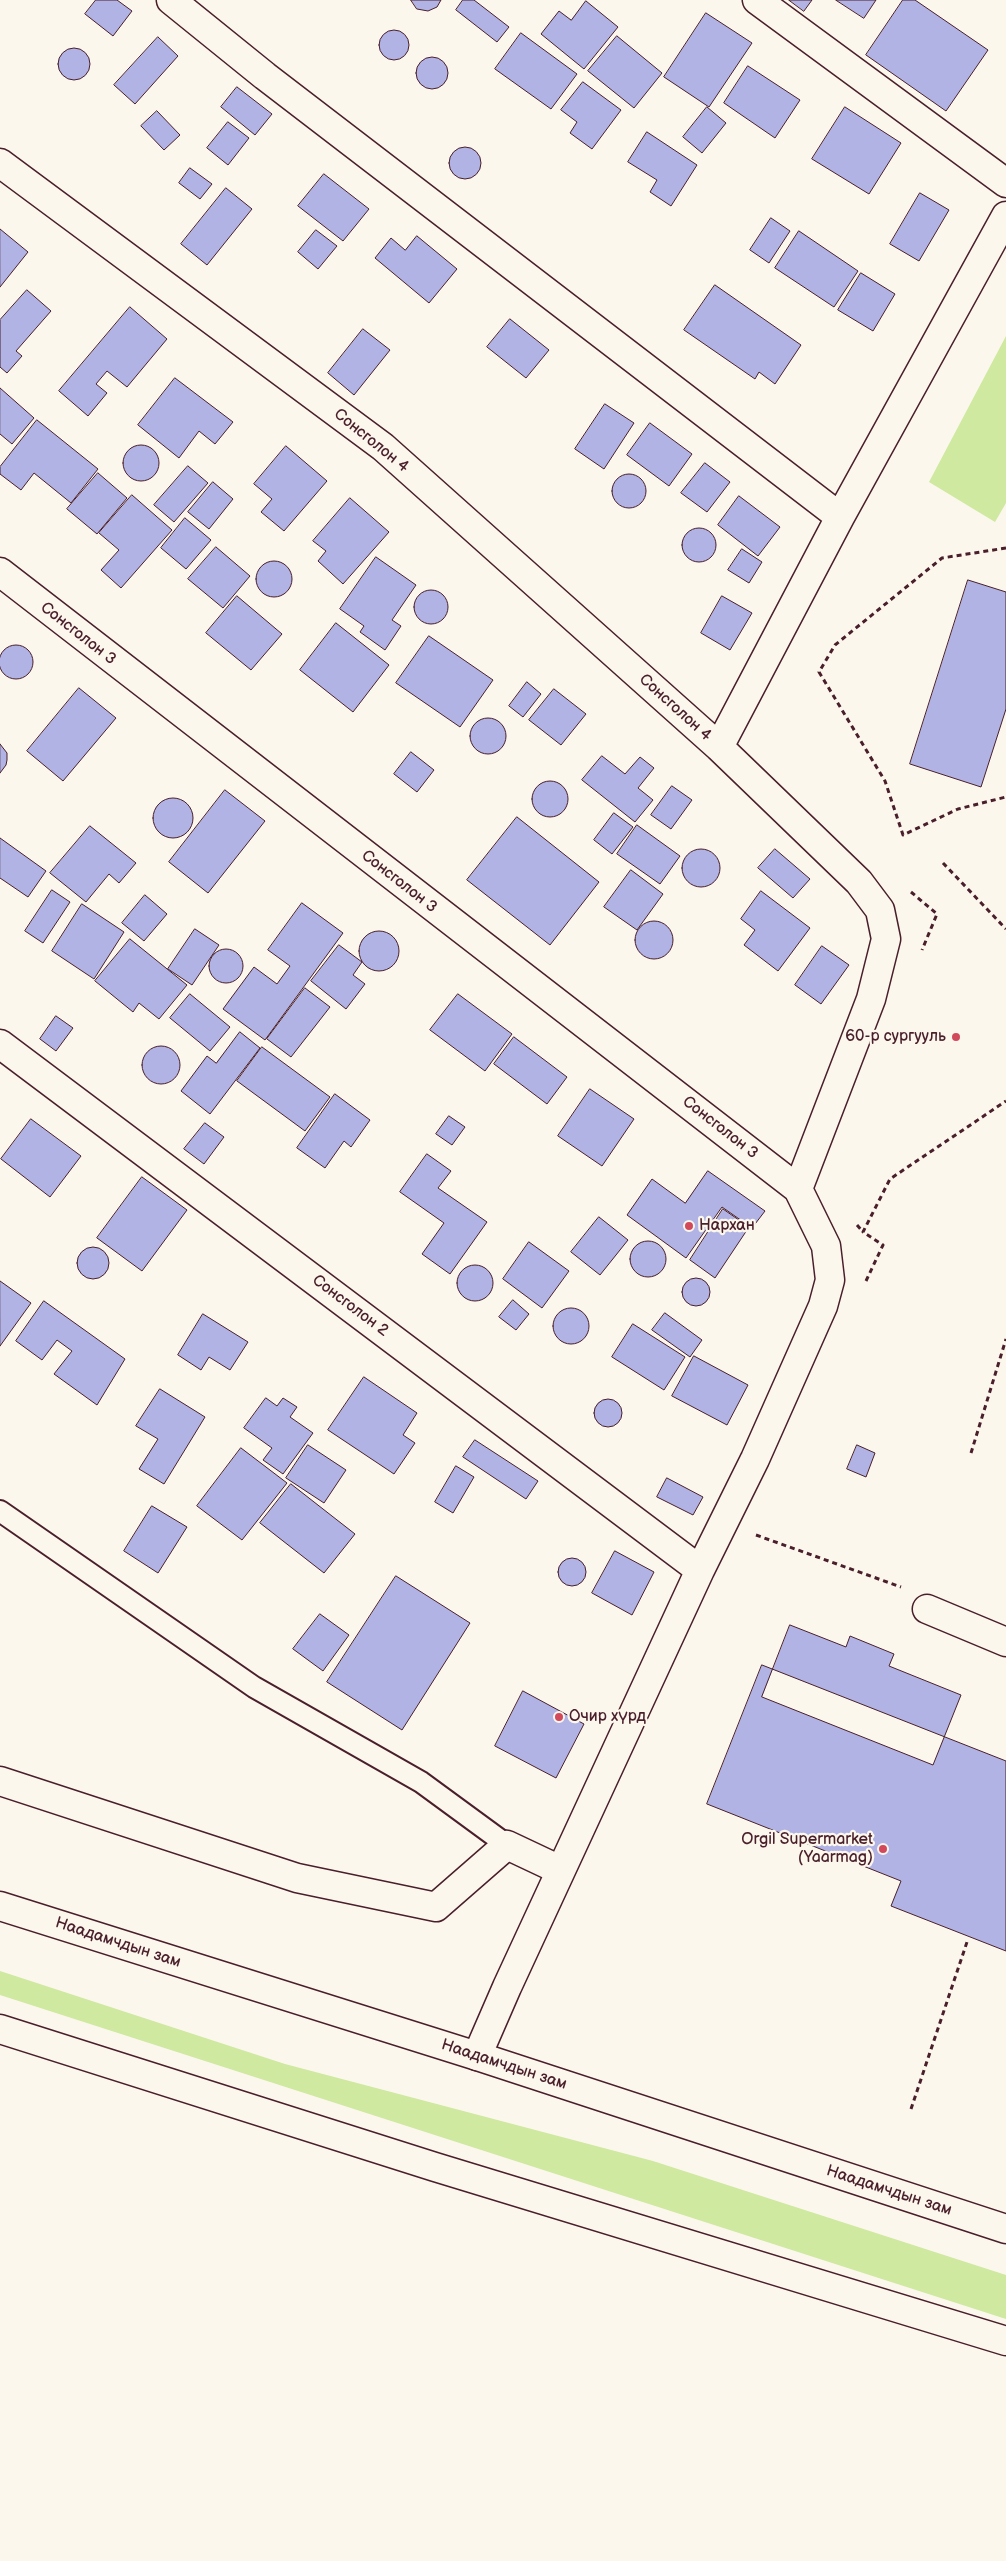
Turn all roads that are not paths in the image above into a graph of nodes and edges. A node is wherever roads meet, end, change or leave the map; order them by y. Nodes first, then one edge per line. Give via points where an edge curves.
1 (171, 0) edge
2 (757, 0) edge
3 (0, 163) edge
4 (1006, 183) edge
5 (1006, 216) edge
6 (840, 516) junction
7 (0, 572) edge
8 (719, 747) junction
9 (0, 1044) edge
10 (798, 1189) junction
11 (0, 1511) edge
12 (700, 1570) junction
13 (928, 1609) dead end
14 (1006, 1642) edge
15 (0, 1780) edge
16 (507, 1846) junction
17 (560, 1870) junction
18 (0, 1906) edge
19 (0, 2029) edge
20 (477, 2056) junction
21 (1006, 2230) edge
22 (1006, 2341) edge

1 - 6 main road via 273,82
2 - 4 main road
3 - 8 main road, Сонсголон 4 via 383,448
5 - 6 main road
6 - 8 main road
7 - 10 main road, Сонсголон 3
8 - 10 main road, Сонсголон 4 via 859,882 880,910 886,940 870,998
9 - 12 main road, Сонсголон 2
10 - 12 main road via 826,1246 830,1269 828,1291 759,1450
11 - 16 lane via 254,1687 421,1782
12 - 17 main road
13 - 14 main road
15 - 16 main road via 297,1878 436,1906
16 - 17 main road
17 - 20 main road
18 - 20 main road, Наадамчдын зам
19 - 22 main road via 435,2167
20 - 21 main road, Наадамчдын зам

